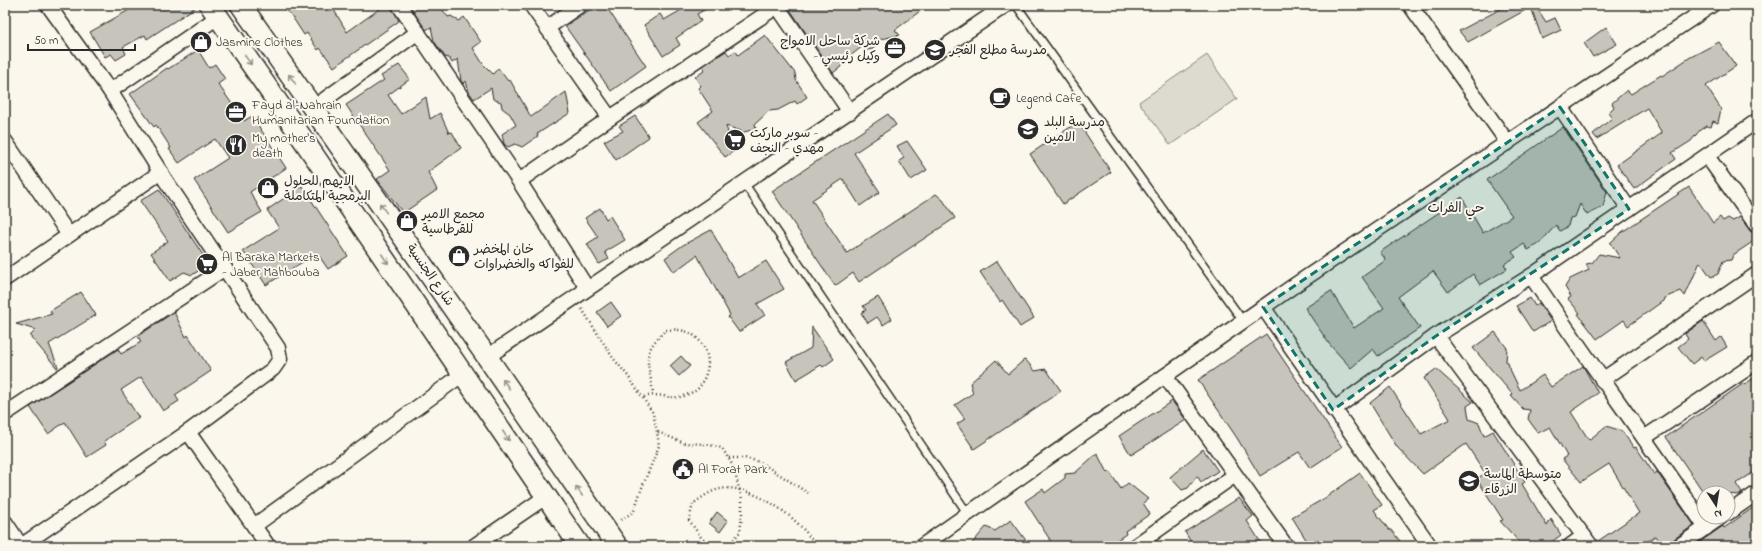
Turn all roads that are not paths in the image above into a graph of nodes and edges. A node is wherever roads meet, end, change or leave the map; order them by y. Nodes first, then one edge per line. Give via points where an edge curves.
1 (48, 5) edge
2 (241, 5) edge
3 (400, 5) edge
4 (531, 5) edge
5 (580, 5) edge
6 (1006, 5) edge
7 (1016, 5) edge
8 (1410, 5) edge
9 (1712, 5) edge
10 (778, 6) edge
11 (214, 11) edge
12 (547, 28) junction
13 (418, 32) junction
14 (110, 92) junction
15 (313, 108) junction
16 (1560, 108) junction
17 (850, 112) junction
18 (610, 118) junction
19 (1757, 121) edge
20 (5, 141) edge
21 (1508, 143) junction
22 (1707, 156) junction
23 (161, 172) junction
24 (519, 181) junction
25 (744, 183) junction
26 (1629, 209) junction
27 (1757, 226) edge
28 (69, 235) junction
29 (225, 268) junction
30 (1757, 274) edge
31 (1531, 276) junction
32 (5, 279) edge
33 (587, 288) junction
34 (1263, 307) junction
35 (1243, 321) junction
36 (1436, 336) junction
37 (487, 357) junction
38 (1757, 362) edge
39 (464, 374) junction
40 (1165, 376) junction
41 (1602, 380) junction
42 (1334, 410) junction
43 (5, 414) edge
44 (188, 432) junction
45 (1644, 438) junction
46 (1235, 475) junction
47 (1757, 493) edge
48 (547, 496) junction
49 (1736, 507) edge
50 (968, 514) junction
51 (5, 522) edge
52 (1710, 525) edge
53 (254, 526) junction
54 (1706, 528) junction
55 (607, 532) edge
56 (576, 540) edge
57 (1588, 541) edge
58 (1141, 544) edge
59 (21, 546) edge
60 (268, 546) edge
61 (474, 546) edge
62 (922, 546) edge
63 (1286, 546) edge
64 (1430, 546) edge
65 (1570, 546) edge
66 (1679, 546) edge

1 - 14 street
15 -> 2 main road, شارع الجنسية
3 - 13 street
4 - 12 street
5 - 12 street
6 - 17 street
7 - 35 lane
8 - 21 street
9 - 16 street
10 - 17 street
10 - 18 street
11 - 14 street
11 -> 39 main road
12 - 18 street
13 - 15 street
13 - 24 street
14 - 23 street
37 -> 15 main road, شارع الجنسية
16 - 21 street
16 - 26 street
17 - 25 street
18 - 24 street
19 - 22 street
20 - 28 street
21 - 34 street
22 - 26 street
22 - 27 street
23 - 28 street
23 - 29 street
24 - 33 street
25 - 33 street
25 - 50 lane
26 - 31 street
28 - 32 street
29 - 43 street
29 - 44 street via 278,348 280,360 273,369
30 - 41 street
31 - 36 street
31 - 41 street
33 - 37 street
34 - 35 street
34 - 42 street
35 - 40 street
36 - 42 street
36 - 57 street
55 -> 37 main road, شارع الجنسية
38 - 45 street
39 -> 48 main road
39 - 53 street
40 - 46 street
40 - 50 street
41 - 45 street
42 - 64 street
44 - 53 street
44 - 59 street
45 - 54 street
46 - 58 street
46 - 63 street
47 - 49 street
48 - 56 main road
48 - 61 street
50 - 62 street
51 - 59 street
52 - 54 street
53 - 60 street
54 - 66 street
55 - 56 main road
57 - 65 street

